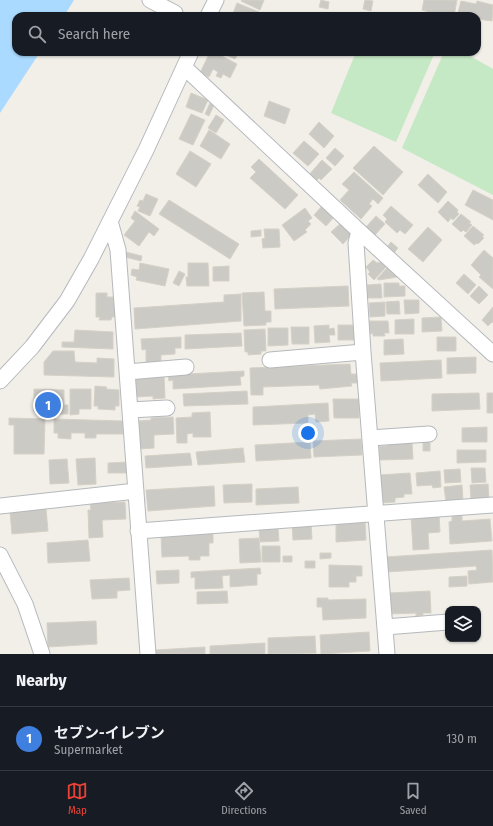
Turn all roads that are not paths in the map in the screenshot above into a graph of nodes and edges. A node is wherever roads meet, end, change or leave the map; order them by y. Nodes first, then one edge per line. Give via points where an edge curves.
1 (150, 0) edge
2 (216, 0) edge
3 (173, 12) edge
4 (210, 12) edge
5 (189, 56) edge
6 (184, 67) junction
7 (110, 221) junction
8 (359, 231) junction
9 (363, 352) junction
10 (493, 354) edge
11 (270, 360) dead end
12 (186, 367) dead end
13 (127, 372) junction
14 (0, 381) edge
15 (167, 408) dead end
16 (130, 410) junction
17 (429, 434) dead end
18 (370, 438) junction
19 (136, 491) junction
20 (493, 505) edge
21 (0, 506) edge
22 (376, 513) junction
23 (138, 532) junction
24 (0, 555) edge
25 (445, 622) edge
26 (386, 627) junction
27 (42, 654) edge
28 (148, 654) edge
29 (387, 654) edge

1 - 3 street
2 - 4 street
5 - 6 street
6 - 7 street
6 - 8 street
7 - 13 street via 118,250
7 - 14 street via 67,301 32,347
8 - 9 street via 356,243
8 - 10 street
9 - 11 street
9 - 18 street
12 - 13 street
13 - 16 street
15 - 16 street
16 - 19 street
17 - 18 street
18 - 22 street
19 - 21 street
19 - 23 street
20 - 22 street
22 - 23 street
22 - 26 street
23 - 28 street
24 - 27 street via 25,604
25 - 26 street
26 - 29 street

